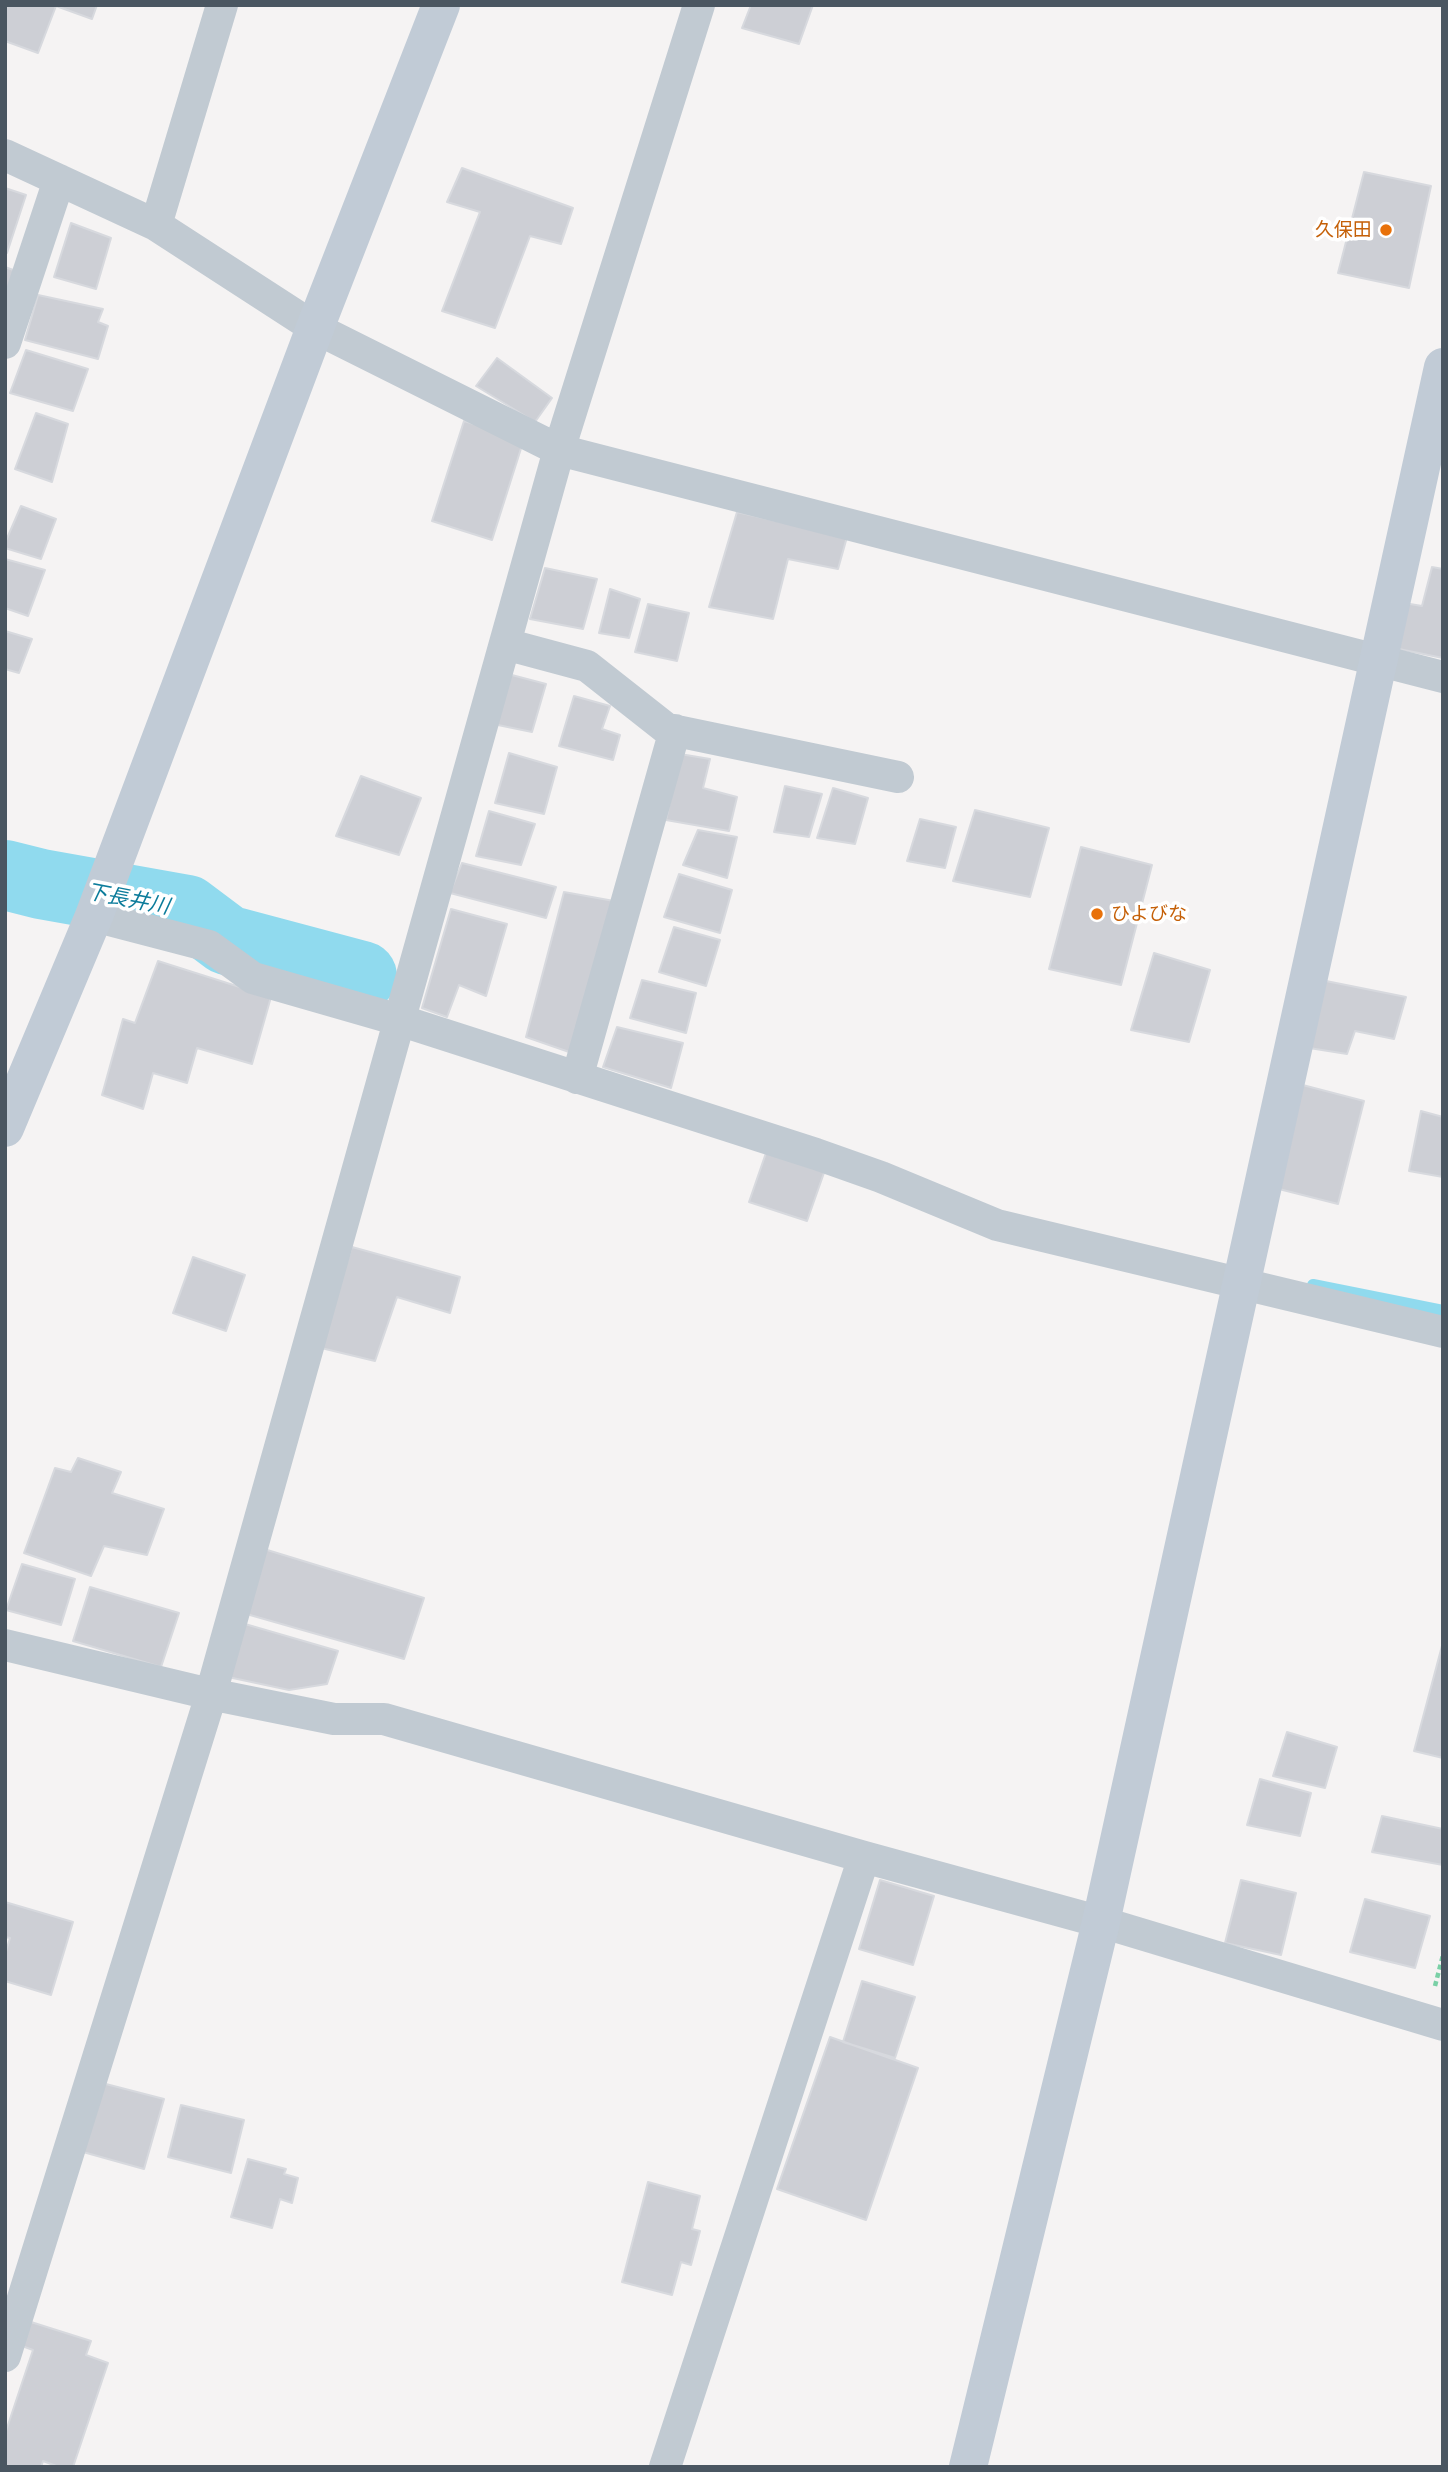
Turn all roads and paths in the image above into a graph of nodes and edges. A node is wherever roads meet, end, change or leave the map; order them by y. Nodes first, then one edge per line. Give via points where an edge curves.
1 (222, 5) edge
2 (441, 5) edge
3 (699, 5) edge
4 (5, 155) edge
5 (59, 180) junction
6 (156, 225) junction
7 (315, 328) junction
8 (5, 342) edge
9 (1443, 367) edge
10 (559, 450) junction
11 (505, 644) junction
12 (1378, 660) junction
13 (1443, 677) edge
14 (675, 730) junction
15 (898, 777) dead end
16 (94, 916) junction
17 (399, 1020) junction
18 (577, 1078) junction
19 (5, 1128) edge
20 (1242, 1283) junction
21 (1443, 1332) edge
22 (5, 1645) edge
23 (211, 1694) junction
24 (864, 1857) junction
25 (1101, 1922) junction
26 (1443, 2025) edge
27 (18, 2270) edge
28 (5, 2356) edge
29 (665, 2467) edge
30 (968, 2467) edge

1 - 6 street
2 - 7 street
3 - 10 street
4 - 5 street
5 - 6 street
5 - 8 street
6 - 7 street
7 - 10 street
7 - 16 street
9 - 12 street
10 - 11 street
10 - 12 street
11 - 14 street via 587,666 667,729
11 - 17 street
12 - 13 street
12 - 20 street
14 - 15 street
14 - 18 street
16 - 17 street via 209,946 253,978
16 - 19 street
17 - 18 street
17 - 23 street
18 - 20 street via 881,1177 997,1225
20 - 21 street
20 - 25 street
22 - 23 street
23 - 24 street via 334,1720 384,1719
23 - 27 street
24 - 25 street
24 - 29 street
25 - 26 street
25 - 30 street
27 - 28 street

